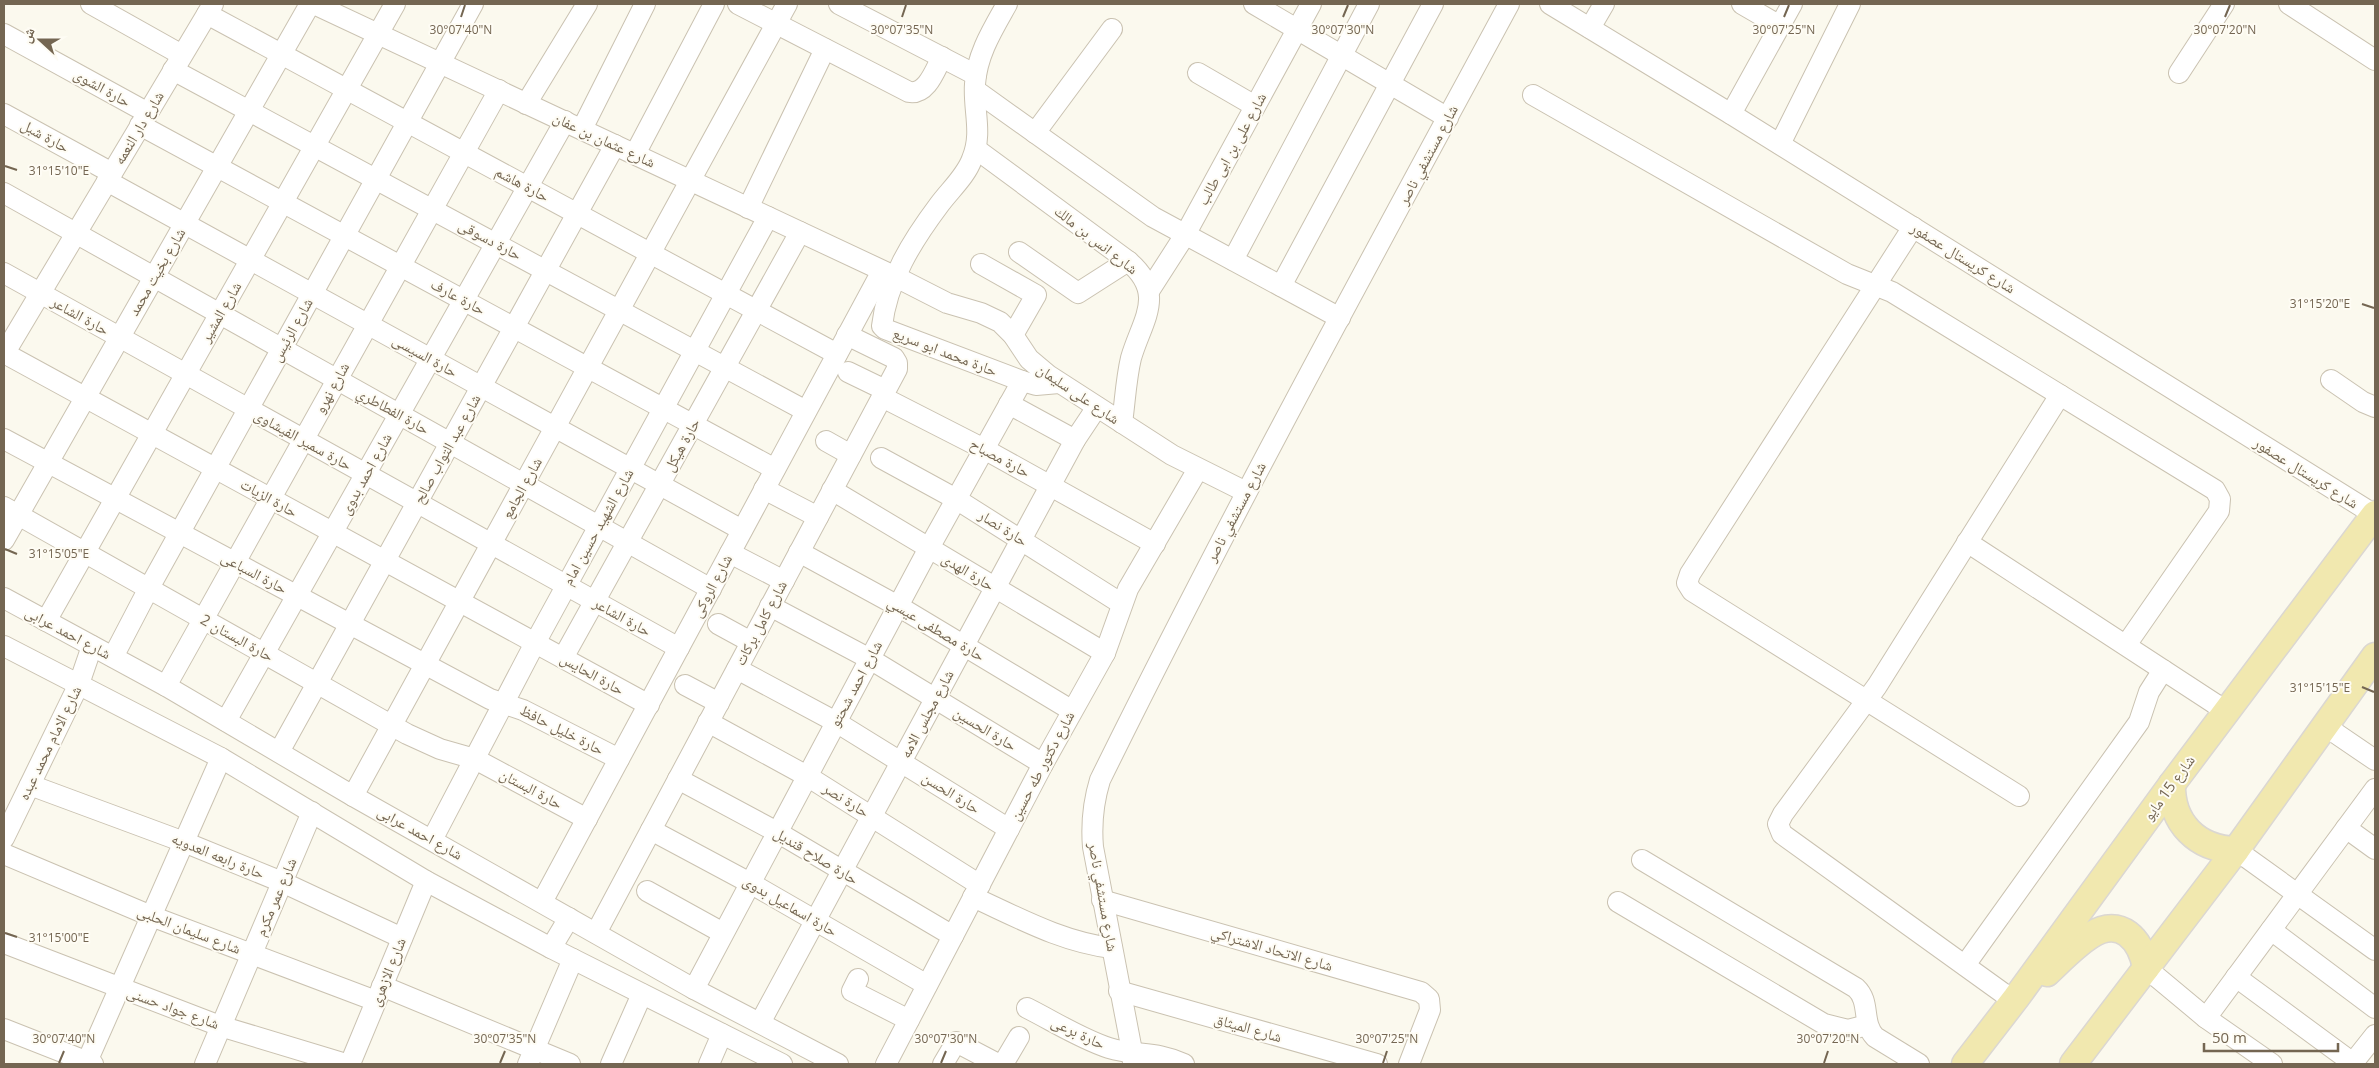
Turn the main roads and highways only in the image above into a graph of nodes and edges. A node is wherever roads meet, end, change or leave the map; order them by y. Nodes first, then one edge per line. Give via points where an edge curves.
1 (2375, 515) edge
2 (2375, 656) edge
3 (2172, 784) junction
4 (2236, 850) junction
5 (2146, 968) junction
6 (2015, 1000) junction
7 (1965, 1064) edge
8 (2074, 1064) edge

1 - 3 main road, شارع 15 مايو
2 - 4 main road
3 - 4 main road via 2171,795 2177,816 2190,833 2211,847
3 - 6 main road, شارع 15 مايو
4 - 5 main road
5 - 6 main road via 2138,943 2129,934 2104,930 2092,934
5 - 8 main road
6 - 7 main road, شارع 15 مايو

